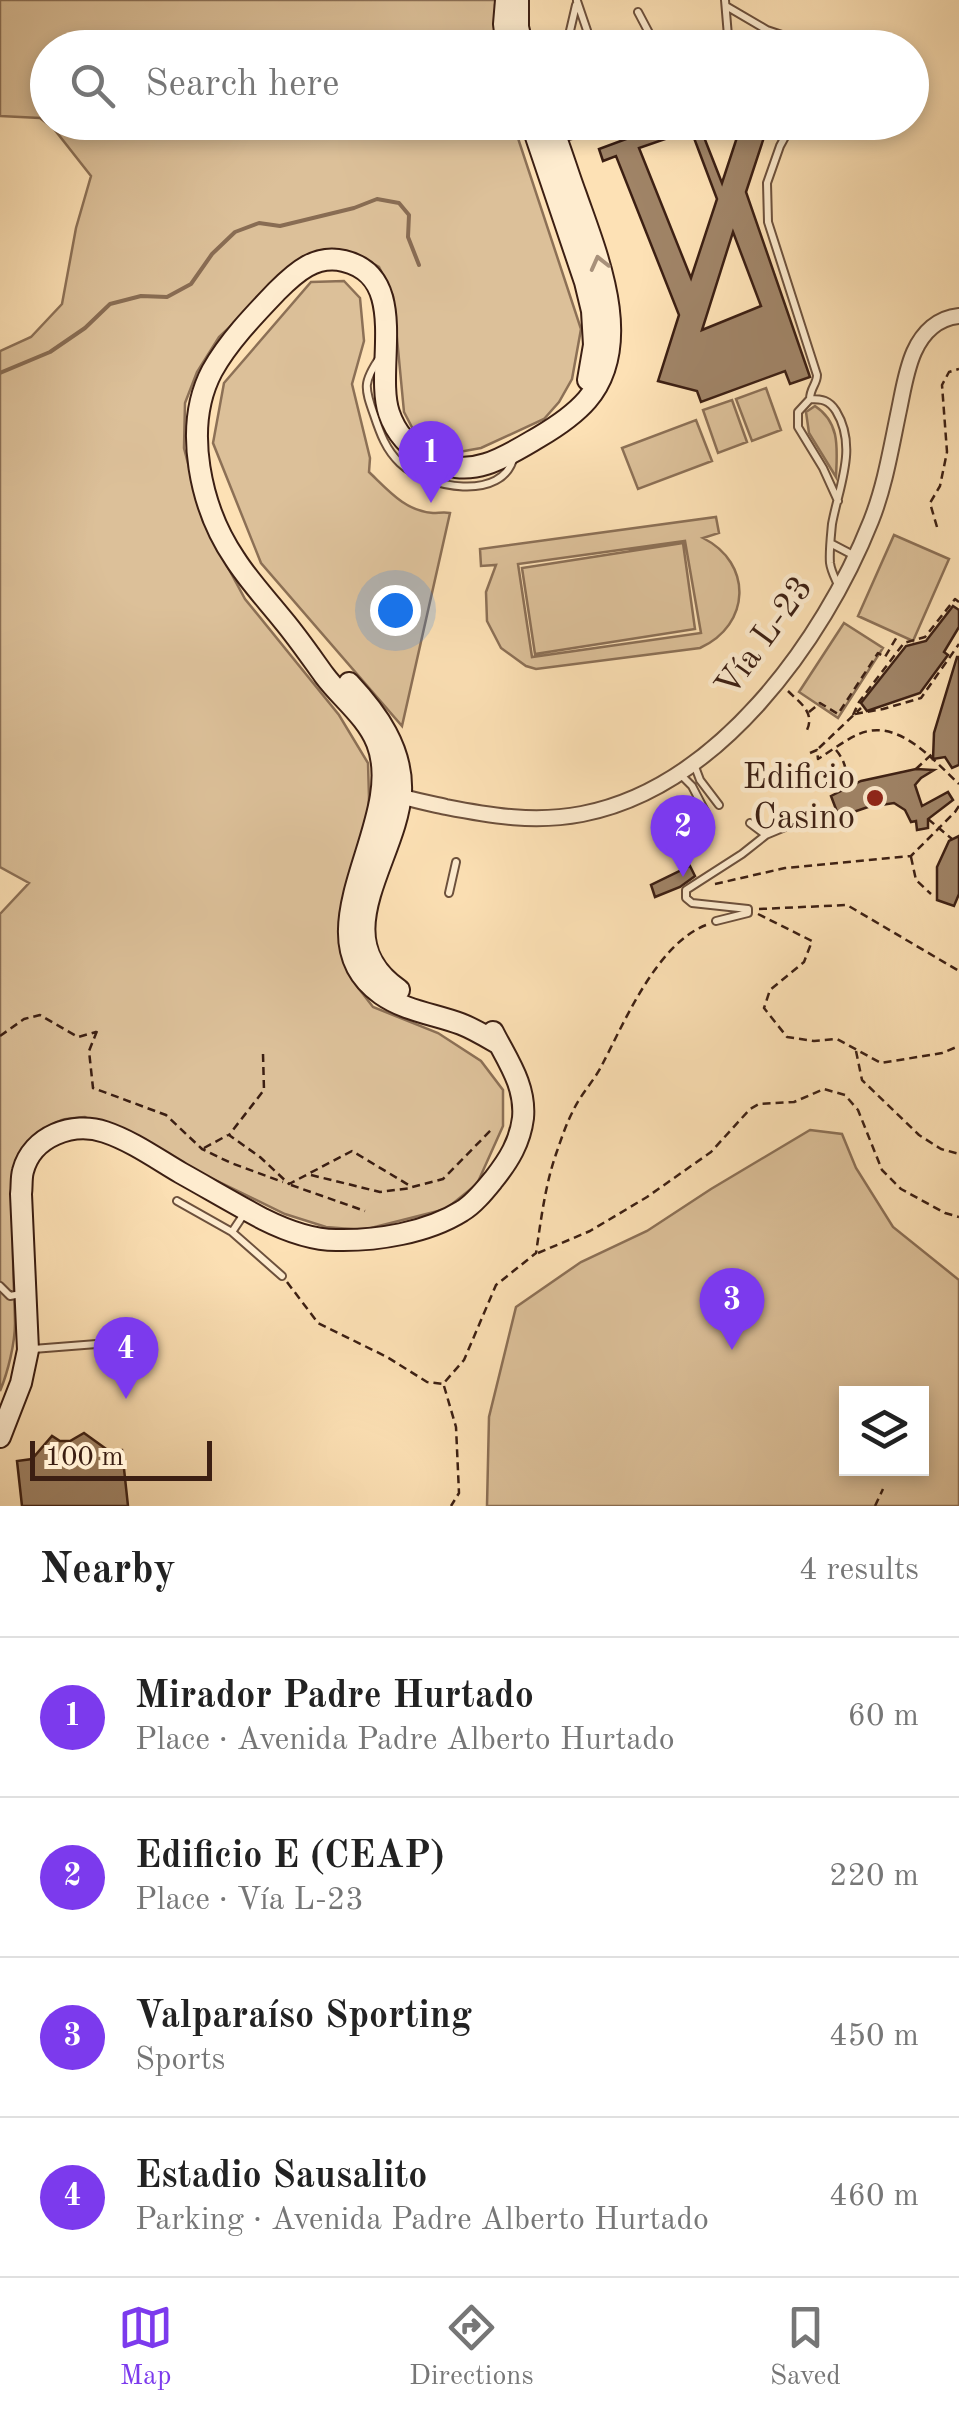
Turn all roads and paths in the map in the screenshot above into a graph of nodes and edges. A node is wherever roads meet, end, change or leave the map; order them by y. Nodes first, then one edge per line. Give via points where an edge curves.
1 (506, 0) edge
2 (518, 0) edge
3 (578, 0) edge
4 (725, 3) edge
5 (638, 12) dead end
6 (505, 30) edge
7 (518, 30) edge
8 (570, 30) edge
9 (587, 30) edge
10 (648, 30) edge
11 (727, 30) edge
12 (767, 30) edge
13 (550, 140) edge
14 (783, 140) edge
15 (959, 316) edge
16 (959, 369) edge
17 (810, 398) junction
18 (838, 501) junction
19 (937, 527) dead end
20 (832, 544) junction
21 (855, 556) junction
22 (839, 587) junction
23 (959, 602) edge
24 (286, 622) junction
25 (898, 634) dead end
26 (959, 644) edge
27 (934, 680) junction
28 (778, 682) junction
29 (946, 682) dead end
30 (862, 708) dead end
31 (809, 712) junction
32 (853, 714) junction
33 (808, 730) dead end
34 (835, 748) junction
35 (816, 750) junction
36 (810, 752) dead end
37 (934, 753) dead end
38 (694, 763) junction
39 (916, 768) dead end
40 (679, 774) junction
41 (382, 776) junction
42 (959, 784) edge
43 (847, 788) dead end
44 (401, 797) junction
45 (719, 805) dead end
46 (959, 806) edge
47 (380, 807) junction
48 (706, 813) dead end
49 (814, 815) dead end
50 (928, 819) dead end
51 (750, 823) dead end
52 (766, 835) junction
53 (952, 839) dead end
54 (911, 856) junction
55 (456, 862) dead end
56 (715, 884) dead end
57 (449, 893) dead end
58 (932, 894) dead end
59 (748, 909) junction
60 (716, 921) joint
61 (959, 972) edge
62 (0, 1036) edge
63 (499, 1044) junction
64 (959, 1046) edge
65 (856, 1050) junction
66 (263, 1054) dead end
67 (493, 1128) dead end
68 (229, 1135) junction
69 (202, 1149) junction
70 (959, 1154) edge
71 (308, 1174) junction
72 (289, 1184) junction
73 (412, 1188) junction
74 (177, 1201) dead end
75 (247, 1210) junction
76 (365, 1211) dead end
77 (959, 1216) edge
78 (232, 1232) junction
79 (536, 1253) junction
80 (282, 1276) joint
81 (0, 1286) edge
82 (27, 1292) junction
83 (144, 1347) dead end
84 (28, 1350) junction
85 (443, 1384) junction
86 (0, 1438) edge
87 (884, 1489) dead end
88 (450, 1506) edge
89 (875, 1506) edge

1 - 6 main road
2 - 7 main road
3 - 8 lane
3 - 9 lane
4 - 11 lane
4 - 12 lane
5 - 10 lane
13 - 24 main road via 595,333 587,382 570,416 488,464 433,461 414,449 389,412 381,294 364,270 337,260 302,268 270,298 206,385 198,452 210,510 234,559
14 - 17 lane via 767,183 768,222 817,375
15 - 21 street, Vía L-23 via 934,324 914,352 884,482
16 - 19 path via 942,385 947,452 930,503
17 - 18 lane via 798,412 798,427
17 - 18 lane via 831,404 845,426
18 - 20 lane
20 - 21 lane
20 - 22 lane via 830,563
21 - 22 street, Vía L-23
22 - 28 street, Vía L-23
23 - 32 path via 925,637 904,644
24 - 41 main road via 368,726
24 - 44 main road via 372,708 398,759
25 - 31 path via 838,714 820,703
26 - 27 path
27 - 29 path
27 - 32 path via 922,698
28 - 31 path
28 - 38 street, Vía L-23
30 - 32 path
31 - 33 path
32 - 35 path
34 - 35 path via 818,760
34 - 42 path via 862,732 902,735
34 - 43 path
35 - 36 path
37 - 39 path, bridge
38 - 40 street, Vía L-23
38 - 45 lane
40 - 44 street, Vía L-23 via 624,802 552,818 500,817
40 - 48 lane
41 - 44 street
41 - 47 main road
44 - 47 street
44 - 63 main road via 367,906 364,940 371,960 398,990 474,1017
46 - 54 path
47 - 63 main road via 350,904 356,964 366,981 398,1004
49 - 52 lane
50 - 53 path, bridge
51 - 52 lane
52 - 59 lane via 686,890 692,903
54 - 56 path via 785,868
54 - 58 path via 916,880
55 - 57 lane
59 - 60 lane
59 - 61 path via 847,905
59 - 65 path via 812,941 804,962 770,990 764,1008 787,1037 836,1039
60 - 79 path via 674,943 574,1108 555,1158
62 - 69 path via 40,1015 78,1037 97,1032 89,1050 93,1088 166,1115
63 - 75 main road via 518,1079 523,1118 506,1166 466,1209 408,1231 336,1240 285,1230
64 - 65 path via 881,1063
65 - 70 path via 862,1080 918,1135
66 - 68 path via 264,1090
67 - 73 path via 443,1179
68 - 69 path
68 - 72 path
69 - 72 path
71 - 72 path
71 - 73 path via 380,1192
71 - 73 path via 352,1151
72 - 76 path
74 - 78 lane
75 - 78 lane
75 - 82 main road via 106,1132 53,1134 23,1170
77 - 79 path via 901,1189 882,1170 858,1110 846,1095 824,1090 794,1102 760,1104 711,1152 648,1197
78 - 80 lane
79 - 85 path via 496,1285 464,1360
80 - 85 path via 318,1323 427,1382
81 - 82 lane via 10,1296
82 - 84 main road
83 - 84 lane via 136,1341
84 - 86 main road
85 - 88 path via 457,1444 459,1493
87 - 89 path

